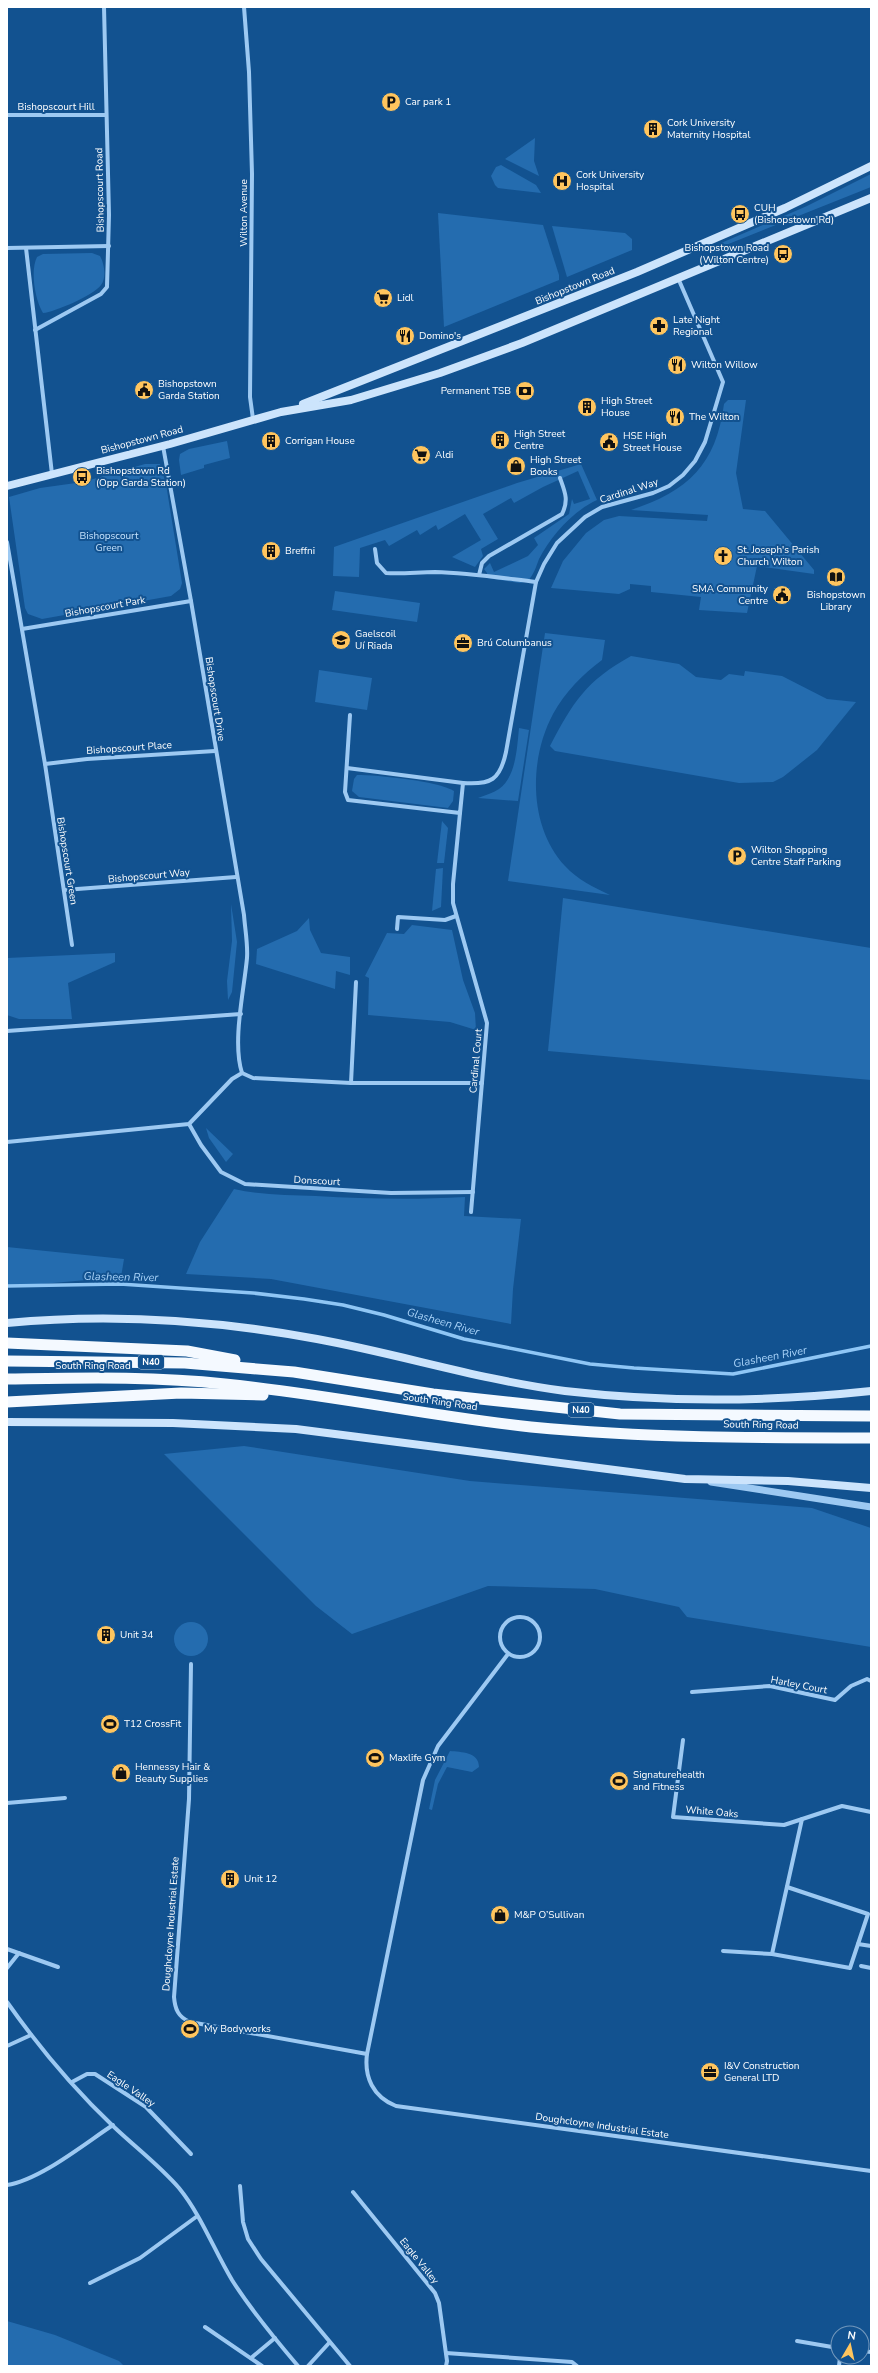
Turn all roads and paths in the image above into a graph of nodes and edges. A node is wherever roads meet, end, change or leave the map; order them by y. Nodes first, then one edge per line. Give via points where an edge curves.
1 (104, 7) edge
2 (244, 7) edge
3 (7, 115) edge
4 (106, 115) junction
5 (871, 166) edge
6 (871, 198) edge
7 (108, 246) junction
8 (7, 248) edge
9 (26, 248) junction
10 (678, 278) junction
11 (35, 330) junction
12 (281, 412) junction
13 (254, 419) junction
14 (162, 446) junction
15 (52, 474) junction
16 (560, 478) dead end
17 (7, 486) edge
18 (7, 542) edge
19 (374, 549) dead end
20 (480, 575) junction
21 (536, 582) junction
22 (191, 601) junction
23 (22, 629) junction
24 (350, 715) dead end
25 (215, 751) junction
26 (45, 764) junction
27 (347, 768) junction
28 (464, 783) junction
29 (460, 813) junction
30 (236, 877) junction
31 (64, 890) junction
32 (456, 916) junction
33 (397, 929) dead end
34 (72, 945) dead end
35 (356, 982) dead end
36 (240, 1014) junction
37 (7, 1031) edge
38 (242, 1073) junction
39 (351, 1083) junction
40 (482, 1083) junction
41 (189, 1124) junction
42 (7, 1142) edge
43 (473, 1192) junction
44 (471, 1212) dead end
45 (7, 1323) edge
46 (7, 1343) edge
47 (7, 1361) edge
48 (294, 1372) junction
49 (7, 1379) edge
50 (871, 1391) edge
51 (330, 1396) junction
52 (7, 1402) edge
53 (871, 1416) edge
54 (7, 1422) edge
55 (871, 1438) edge
56 (686, 1479) junction
57 (871, 1488) edge
58 (871, 1507) edge
59 (508, 1654) junction
60 (191, 1664) dead end
61 (871, 1681) edge
62 (692, 1692) dead end
63 (683, 1740) dead end
64 (65, 1798) dead end
65 (7, 1803) edge
66 (871, 1812) edge
67 (802, 1820) junction
68 (787, 1887) junction
69 (869, 1915) edge
70 (858, 1944) junction
71 (871, 1946) edge
72 (7, 1949) edge
73 (723, 1951) dead end
74 (19, 1953) junction
75 (772, 1954) junction
76 (861, 1966) dead end
77 (58, 1967) dead end
78 (7, 1968) edge
79 (871, 1968) edge
80 (7, 2002) edge
81 (31, 2035) junction
82 (7, 2046) edge
83 (367, 2054) junction
84 (72, 2082) junction
85 (113, 2125) junction
86 (191, 2154) dead end
87 (871, 2171) edge
88 (7, 2185) edge
89 (240, 2186) dead end
90 (353, 2192) dead end
91 (196, 2217) junction
92 (90, 2283) dead end
93 (205, 2327) dead end
94 (274, 2338) junction
95 (797, 2342) dead end
96 (330, 2343) junction
97 (830, 2347) edge
98 (446, 2353) junction
99 (251, 2358) junction
100 (262, 2366) edge
101 (298, 2366) edge
102 (308, 2366) edge
103 (350, 2366) edge
104 (446, 2366) edge
105 (577, 2366) edge

1 - 4 street, Bishopscourt Road
2 - 13 street, Wilton Avenue via 251,126 250,397
3 - 4 street, Bishopscourt Hill
4 - 7 street, Bishopscourt Road
5 - 12 main road, Bishopstown Road via 785,208 637,272 346,389
6 - 10 main road, Bishopstown Road
7 - 9 street
7 - 11 street, Bishopscourt Road via 109,276 105,290
8 - 9 street
9 - 11 street
10 - 12 main road, Bishopstown Road via 522,343 440,373 351,400
10 - 21 street, Cardinal Way via 723,382 705,442 695,461 670,486 602,507 585,517 557,543
11 - 15 street
12 - 13 main road, Bishopstown Road
13 - 14 main road, Bishopstown Road
14 - 15 main road, Bishopstown Road
14 - 22 street, Bishopscourt Drive
15 - 17 main road, Bishopstown Road
16 - 20 street via 567,497 567,505 562,514 489,556 482,564
18 - 23 street, Bishopscourt Green
19 - 20 street via 377,563 386,573
20 - 21 street
21 - 28 street, Cardinal Way via 502,767 494,779 486,783
22 - 23 street, Bishopscourt Park
22 - 25 street, Bishopscourt Drive
23 - 26 street, Bishopscourt Green
24 - 27 street
25 - 26 street, Bishopscourt Place via 87,758
25 - 30 street, Bishopscourt Drive
26 - 31 street, Bishopscourt Green
27 - 28 street
27 - 29 street via 345,792 348,800
28 - 29 street, Cardinal Court
29 - 32 street, Cardinal Court via 453,884
30 - 31 street, Bishopscourt Way
30 - 36 street, Bishopscourt Drive via 244,915 247,956
31 - 34 street, Bishopscourt Green
32 - 33 street via 445,920 398,917
32 - 40 street, Cardinal Court via 486,1014
35 - 39 street
36 - 37 street
36 - 38 street via 239,1059
38 - 39 street via 253,1078
38 - 41 street via 232,1079
39 - 40 street
40 - 43 street, Cardinal Court
41 - 42 street
41 - 43 street, Donscourt via 201,1146 221,1172 245,1184 392,1193
43 - 44 street, Cardinal Court
45 - 50 main road via 117,1319 224,1325 316,1339 563,1390 620,1396 755,1401
46 - 48 highway via 187,1351
47 - 48 highway, South Ring Road / N40 via 185,1362
48 - 53 highway, South Ring Road / N40 via 433,1394 620,1414
49 - 51 highway, South Ring Road / N40 via 144,1378 223,1383
51 - 52 highway via 181,1393
51 - 55 highway, South Ring Road / N40 via 430,1414 621,1434
54 - 56 main road via 173,1423 296,1429
56 - 57 main road via 788,1480
56 - 58 street
59 - 59 street via 500,1643 500,1630 515,1617 528,1618 538,1628 538,1647 533,1653 521,1658
59 - 83 street, Doughcloyne Industrial Estate via 442,1740 429,1763 416,1808
60 - 83 street, Doughcloyne Industrial Estate via 190,1767 174,1997 176,2010 182,2019 190,2022
61 - 62 street, Harley Court via 868,1679 851,1686 836,1700 770,1686
63 - 67 street, White Oaks via 673,1817 784,1825
64 - 65 street
66 - 67 street, White Oaks via 842,1806
67 - 68 street
68 - 69 street
68 - 75 street
69 - 70 street
70 - 71 street
70 - 75 street via 850,1968
72 - 74 street
73 - 75 street
74 - 77 street
74 - 78 street
76 - 79 street
80 - 81 street
81 - 82 street
81 - 84 street
83 - 87 street, Doughcloyne Industrial Estate via 368,2077 375,2092 396,2106
84 - 85 street
84 - 86 street, Eagle Valley via 87,2074 95,2074 146,2107
85 - 88 street via 49,2167
85 - 91 street via 159,2166 180,2190
89 - 96 street via 243,2222 248,2239 261,2259
90 - 98 street, Eagle Valley via 435,2293 439,2303
91 - 92 street via 140,2258
91 - 94 street via 233,2281
93 - 99 street
94 - 99 street
94 - 101 street
95 - 97 street
96 - 102 street
96 - 103 street
98 - 104 street, Eagle Valley
98 - 105 street via 572,2362
99 - 100 street

